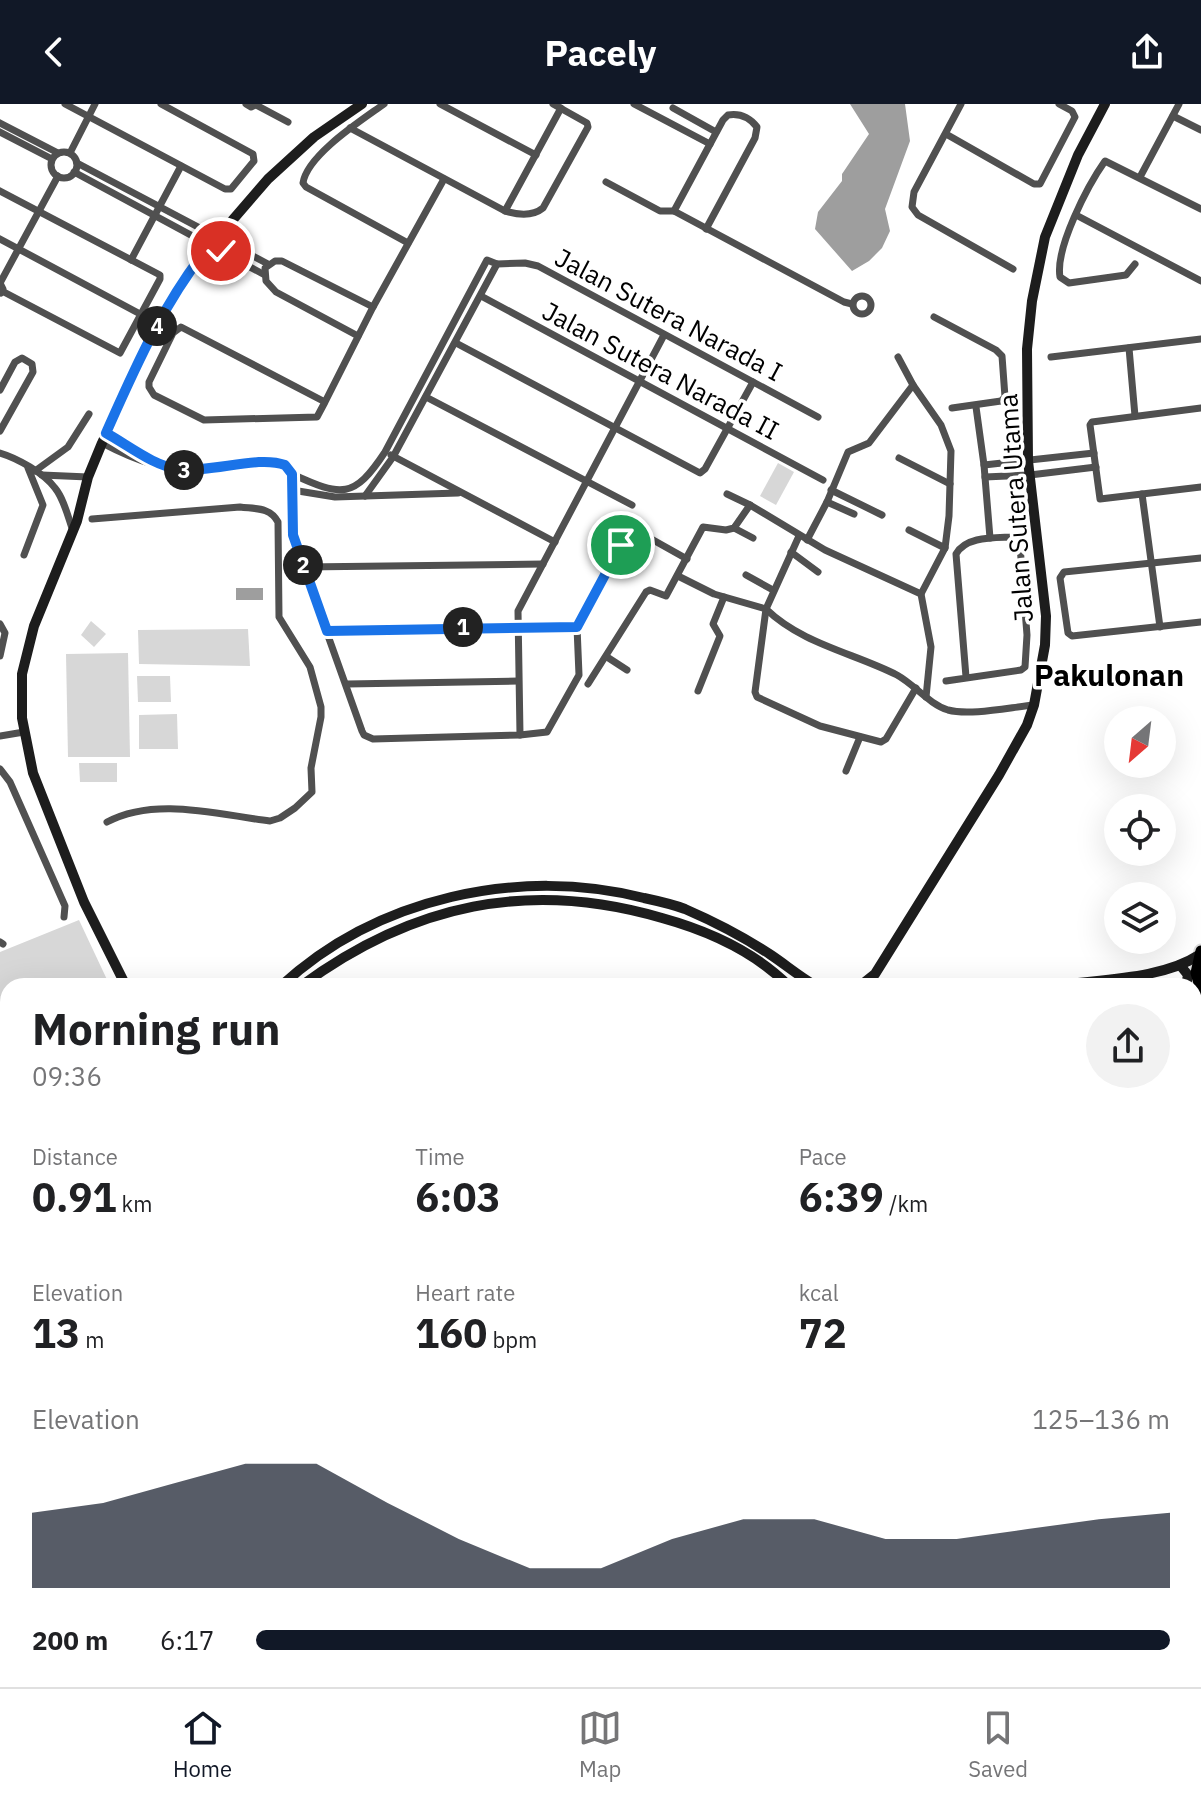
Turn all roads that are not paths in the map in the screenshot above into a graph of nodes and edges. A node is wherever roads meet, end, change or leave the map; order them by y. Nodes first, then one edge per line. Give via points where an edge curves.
1 (65, 104) edge
2 (95, 104) edge
3 (161, 104) edge
4 (246, 104) edge
5 (257, 104) edge
6 (362, 104) edge
7 (384, 104) edge
8 (440, 104) edge
9 (634, 104) edge
10 (959, 104) edge
11 (1059, 104) edge
12 (1105, 104) edge
13 (1179, 104) edge
14 (557, 106) edge
15 (674, 106) edge
16 (89, 116) junction
17 (1173, 116) junction
18 (666, 121) junction
19 (288, 122) dead end
20 (0, 123) edge
21 (350, 128) junction
22 (1201, 130) edge
23 (0, 132) edge
24 (716, 132) junction
25 (946, 134) junction
26 (710, 144) junction
27 (70, 153) junction
28 (536, 155) junction
29 (55, 156) junction
30 (77, 163) junction
31 (181, 166) junction
32 (74, 172) junction
33 (58, 176) junction
34 (1140, 177) junction
35 (444, 179) junction
36 (606, 182) dead end
37 (0, 191) edge
38 (159, 207) junction
39 (1201, 209) edge
40 (38, 211) junction
41 (505, 211) junction
42 (674, 211) junction
43 (155, 215) junction
44 (1076, 215) junction
45 (706, 229) junction
46 (0, 239) edge
47 (214, 241) junction
48 (408, 243) junction
49 (18, 249) junction
50 (131, 260) junction
51 (268, 264) junction
52 (497, 264) junction
53 (1135, 264) dead end
54 (1013, 269) dead end
55 (263, 274) junction
56 (1201, 281) edge
57 (1, 292) edge
58 (481, 296) junction
59 (852, 304) dead end
60 (373, 307) junction
61 (142, 315) junction
62 (934, 317) dead end
63 (664, 335) junction
64 (358, 336) junction
65 (1201, 339) edge
66 (456, 343) junction
67 (1129, 348) junction
68 (898, 357) dead end
69 (1051, 357) dead end
70 (639, 382) junction
71 (753, 382) junction
72 (913, 385) junction
73 (0, 390) edge
74 (426, 397) junction
75 (325, 402) junction
76 (976, 407) junction
77 (952, 408) dead end
78 (1201, 408) edge
79 (89, 414) dead end
80 (1135, 416) junction
81 (818, 417) dead end
82 (615, 429) junction
83 (728, 430) junction
84 (0, 431) edge
85 (104, 438) junction
86 (1, 451) edge
87 (1094, 453) junction
88 (389, 454) junction
89 (899, 458) dead end
90 (1028, 461) junction
91 (984, 465) junction
92 (1096, 467) junction
93 (35, 471) junction
94 (292, 474) junction
95 (1030, 475) junction
96 (88, 477) junction
97 (985, 477) junction
98 (587, 480) junction
99 (823, 480) dead end
100 (950, 484) junction
101 (1201, 487) edge
102 (292, 490) junction
103 (831, 490) junction
104 (460, 493) junction
105 (727, 494) dead end
106 (1142, 494) junction
107 (365, 496) junction
108 (827, 502) junction
109 (632, 505) dead end
110 (750, 505) junction
111 (854, 514) dead end
112 (882, 515) dead end
113 (92, 519) dead end
114 (734, 528) junction
115 (909, 530) dead end
116 (73, 531) junction
117 (646, 536) dead end
118 (753, 538) dead end
119 (803, 538) junction
120 (990, 538) junction
121 (555, 542) junction
122 (621, 545) dead end
123 (945, 548) junction
124 (791, 552) junction
125 (24, 555) dead end
126 (1201, 558) edge
127 (687, 559) junction
128 (543, 564) junction
129 (1152, 564) junction
130 (304, 567) junction
131 (818, 572) dead end
132 (746, 575) dead end
133 (678, 576) junction
134 (773, 590) junction
135 (921, 594) junction
136 (724, 597) junction
137 (766, 609) junction
138 (1201, 622) edge
139 (2, 625) edge
140 (517, 626) junction
141 (577, 627) junction
142 (1160, 627) junction
143 (327, 631) junction
144 (0, 656) edge
145 (607, 657) junction
146 (627, 670) dead end
147 (966, 677) junction
148 (518, 681) junction
149 (946, 681) dead end
150 (347, 684) junction
151 (588, 684) dead end
152 (916, 688) junction
153 (698, 691) dead end
154 (926, 697) junction
155 (1034, 705) junction
156 (24, 732) junction
157 (520, 735) junction
158 (0, 736) edge
159 (860, 737) junction
160 (0, 769) edge
161 (846, 771) dead end
162 (107, 822) dead end
163 (64, 917) dead end
164 (1200, 953) edge
165 (1180, 965) junction
166 (875, 974) junction
167 (122, 978) edge
168 (291, 978) edge
169 (313, 978) edge
170 (778, 978) edge
171 (804, 978) edge
172 (870, 978) edge
173 (875, 978) edge
174 (1111, 978) edge
175 (1187, 978) edge
176 (1197, 978) edge

1 - 16 street
2 - 16 street
3 - 31 street via 254,157 231,189
4 - 5 street
5 - 19 street
6 - 47 street via 314,137 268,179
7 - 21 street
8 - 28 street
9 - 18 street
10 - 25 street
11 - 25 street via 1076,115 1038,185
12 - 90 street, Jalan Sutera Utama via 1045,237 1027,349
13 - 17 street
14 - 28 street
14 - 41 street via 588,127 543,208 523,214
15 - 18 street
15 - 24 street
16 - 27 street
16 - 31 street
17 - 22 street
17 - 34 street
18 - 26 street
20 - 29 street
21 - 35 street
21 - 48 street via 307,170 304,185
23 - 29 street
24 - 26 street
24 - 45 street via 728,115 737,114 757,127
25 - 54 street via 914,192 912,207
26 - 42 street
27 - 29 street
27 - 30 street
28 - 41 street
29 - 33 street via 52,168
30 - 32 street
30 - 38 street
31 - 38 street
32 - 33 street
32 - 43 street
33 - 40 street
34 - 39 street
34 - 44 street via 1105,161
35 - 41 street
35 - 48 street
36 - 42 street via 660,211
37 - 40 street
38 - 43 street
38 - 47 street
40 - 49 street
40 - 50 street
42 - 45 street
43 - 47 street
43 - 50 street
44 - 53 street via 1059,262 1064,281 1126,275
44 - 56 street
45 - 59 street
46 - 49 street
47 - 51 street
47 - 55 street
47 - 85 street via 153,332
48 - 60 street
49 - 57 street via 0,283
49 - 61 street
50 - 61 street via 160,275
51 - 55 street
51 - 60 street via 282,261
52 - 58 street
52 - 63 street, Jalan Sutera Narada I via 538,266
52 - 88 street via 487,260
55 - 64 street via 276,292
57 - 61 street via 121,353
58 - 66 street
58 - 70 street, Jalan Sutera Narada II
60 - 64 street
62 - 76 street via 1002,356 1005,397
63 - 70 street
63 - 71 street, Jalan Sutera Narada I
64 - 75 street
65 - 67 street
66 - 74 street
66 - 82 street
67 - 69 street
67 - 80 street
68 - 72 street
70 - 82 street
70 - 83 street, Jalan Sutera Narada II
71 - 81 street, Jalan Sutera Narada I
71 - 83 street
72 - 100 street via 947,436
72 - 103 street via 869,443 848,452
73 - 84 street via 15,362 22,358 32,364 33,372
74 - 88 street
74 - 98 street
75 - 75 street via 187,328 176,329 149,382 154,395 209,421 313,419
76 - 77 street
76 - 91 street
78 - 80 street
79 - 93 street via 68,447
80 - 87 street via 1091,423
82 - 83 street via 702,473
82 - 98 street
83 - 99 street, Jalan Sutera Narada II
85 - 94 street via 141,462 161,466 209,470 265,461 285,465
85 - 96 street
86 - 93 street
87 - 90 street
87 - 92 street
88 - 94 street via 355,487 329,488
88 - 104 street
88 - 107 street
89 - 100 street
90 - 91 street
90 - 95 street, Jalan Sutera Utama
91 - 97 street
92 - 95 street
92 - 106 street via 1100,499
93 - 96 street
93 - 116 street via 58,490
93 - 125 street via 43,505
94 - 102 street
95 - 97 street
95 - 155 street, Jalan Sutera Utama via 1046,616
96 - 116 street
97 - 120 street
98 - 109 street
98 - 121 street
100 - 123 street
101 - 106 street
102 - 107 street
102 - 130 street via 293,535
103 - 108 street
103 - 112 street
104 - 107 street
104 - 121 street
105 - 110 street
106 - 129 street
108 - 111 street
108 - 119 street
110 - 114 street
110 - 119 street
113 - 162 street via 240,507 274,515 279,617 310,667 321,712 312,792 280,818 152,809
114 - 118 street
114 - 127 street via 703,527
115 - 123 street
116 - 156 street via 34,626 22,674
117 - 127 street
119 - 124 street
119 - 135 street
120 - 147 street via 964,544 956,554
120 - 147 street via 1013,537 1020,546 1025,664 1021,670
121 - 128 street
122 - 141 street
123 - 135 street
124 - 131 street
124 - 134 street
126 - 129 street
127 - 133 street
128 - 130 street
128 - 140 street via 518,611
129 - 142 street
129 - 142 street via 1061,574 1070,635
130 - 143 street
132 - 134 street
133 - 136 street
133 - 145 street via 666,596 646,592
134 - 137 street
135 - 154 street via 931,647
136 - 137 street
136 - 153 street via 713,624 720,636
137 - 152 street via 799,634
137 - 159 street via 757,697 820,726
138 - 142 street
139 - 144 street
140 - 141 street
140 - 143 street
140 - 148 street
141 - 157 street via 576,682 547,732
143 - 150 street
145 - 146 street
145 - 151 street
147 - 149 street
148 - 150 street
148 - 157 street
150 - 157 street via 364,735 373,739
152 - 154 street
152 - 159 street via 886,739
154 - 155 street via 952,711
155 - 166 street, Jalan Sutera Utama via 999,775
156 - 158 street
156 - 167 street via 33,773 84,902
159 - 161 street
160 - 163 street via 59,892
164 - 165 street
164 - 176 main road
165 - 174 street
165 - 175 street
166 - 172 street, Jalan Sutera Utama
166 - 173 street
168 - 171 street via 325,951 383,920 460,895 532,885 619,891 683,908 757,946
169 - 170 street via 359,947 430,916 564,899 629,908 707,932

